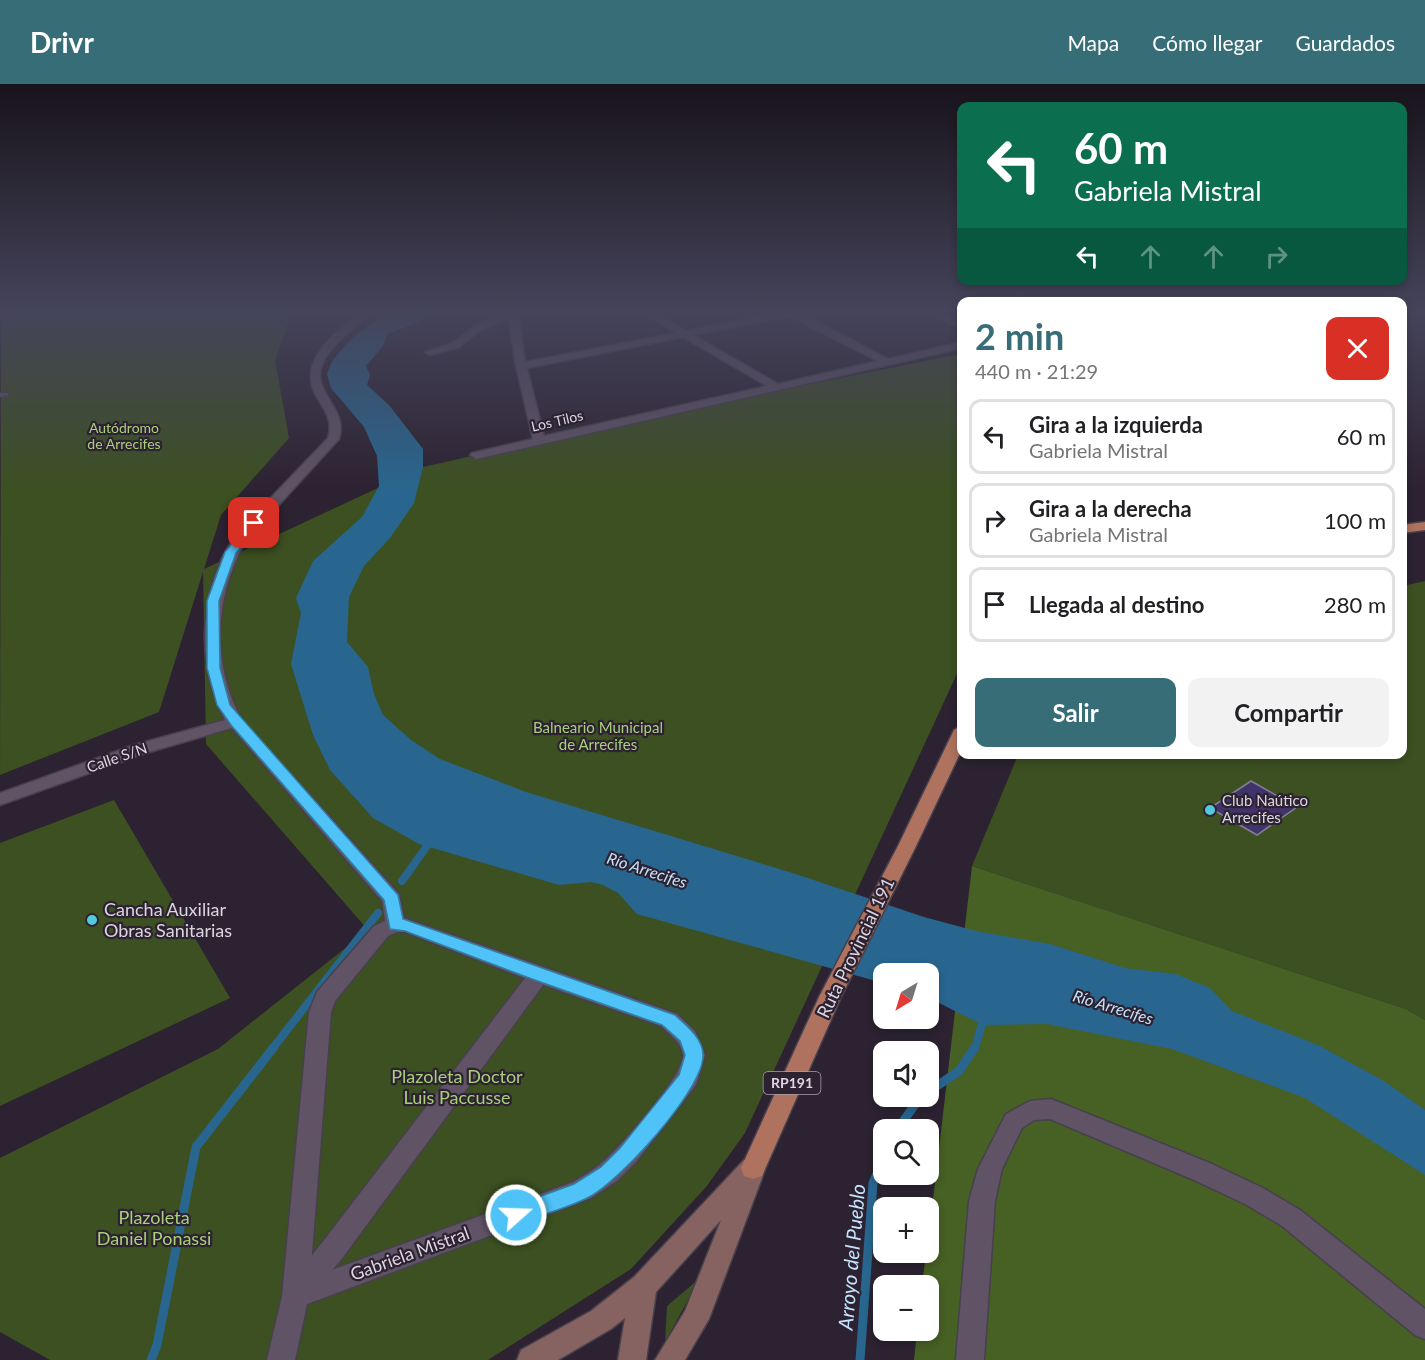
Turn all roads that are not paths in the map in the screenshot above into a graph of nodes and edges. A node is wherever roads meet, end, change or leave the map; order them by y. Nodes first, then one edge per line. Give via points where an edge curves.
1 (314, 372) edge
2 (522, 372) edge
3 (748, 372) edge
4 (845, 372) edge
5 (776, 387) junction
6 (539, 441) junction
7 (476, 455) dead end
8 (1425, 526) edge
9 (1407, 529) edge
10 (235, 722) junction
11 (957, 741) edge
12 (0, 799) edge
13 (395, 924) junction
14 (539, 975) junction
15 (753, 1168) junction
16 (643, 1286) junction
17 (296, 1296) junction
18 (1425, 1326) edge
19 (281, 1360) edge
20 (531, 1360) edge
21 (632, 1360) edge
22 (669, 1360) edge
23 (970, 1360) edge

1 - 10 street via 315,385 334,416 337,432 240,539 227,559 213,601 213,668 223,705
2 - 6 street
3 - 5 street
4 - 5 street, Los Tilos
5 - 6 street, Los Tilos
6 - 7 street, Los Tilos
8 - 9 main road
10 - 12 street, Calle S/N via 140,749
10 - 13 street via 392,899
11 - 15 main road, Ruta Provincial 191 / RP191 via 830,997
13 - 14 street, Gabriela Mistral
13 - 17 street via 381,931 325,998 320,1012
14 - 17 street
14 - 17 street, Gabriela Mistral via 669,1020 687,1037 694,1055 688,1078 627,1155 582,1190
15 - 16 main road, RP191
15 - 22 main road via 695,1319
16 - 20 main road, RP191 via 601,1320
16 - 21 main road
17 - 19 street
18 - 23 street via 1291,1218 1254,1196 1051,1109 1030,1112 1014,1121 990,1169 982,1201

